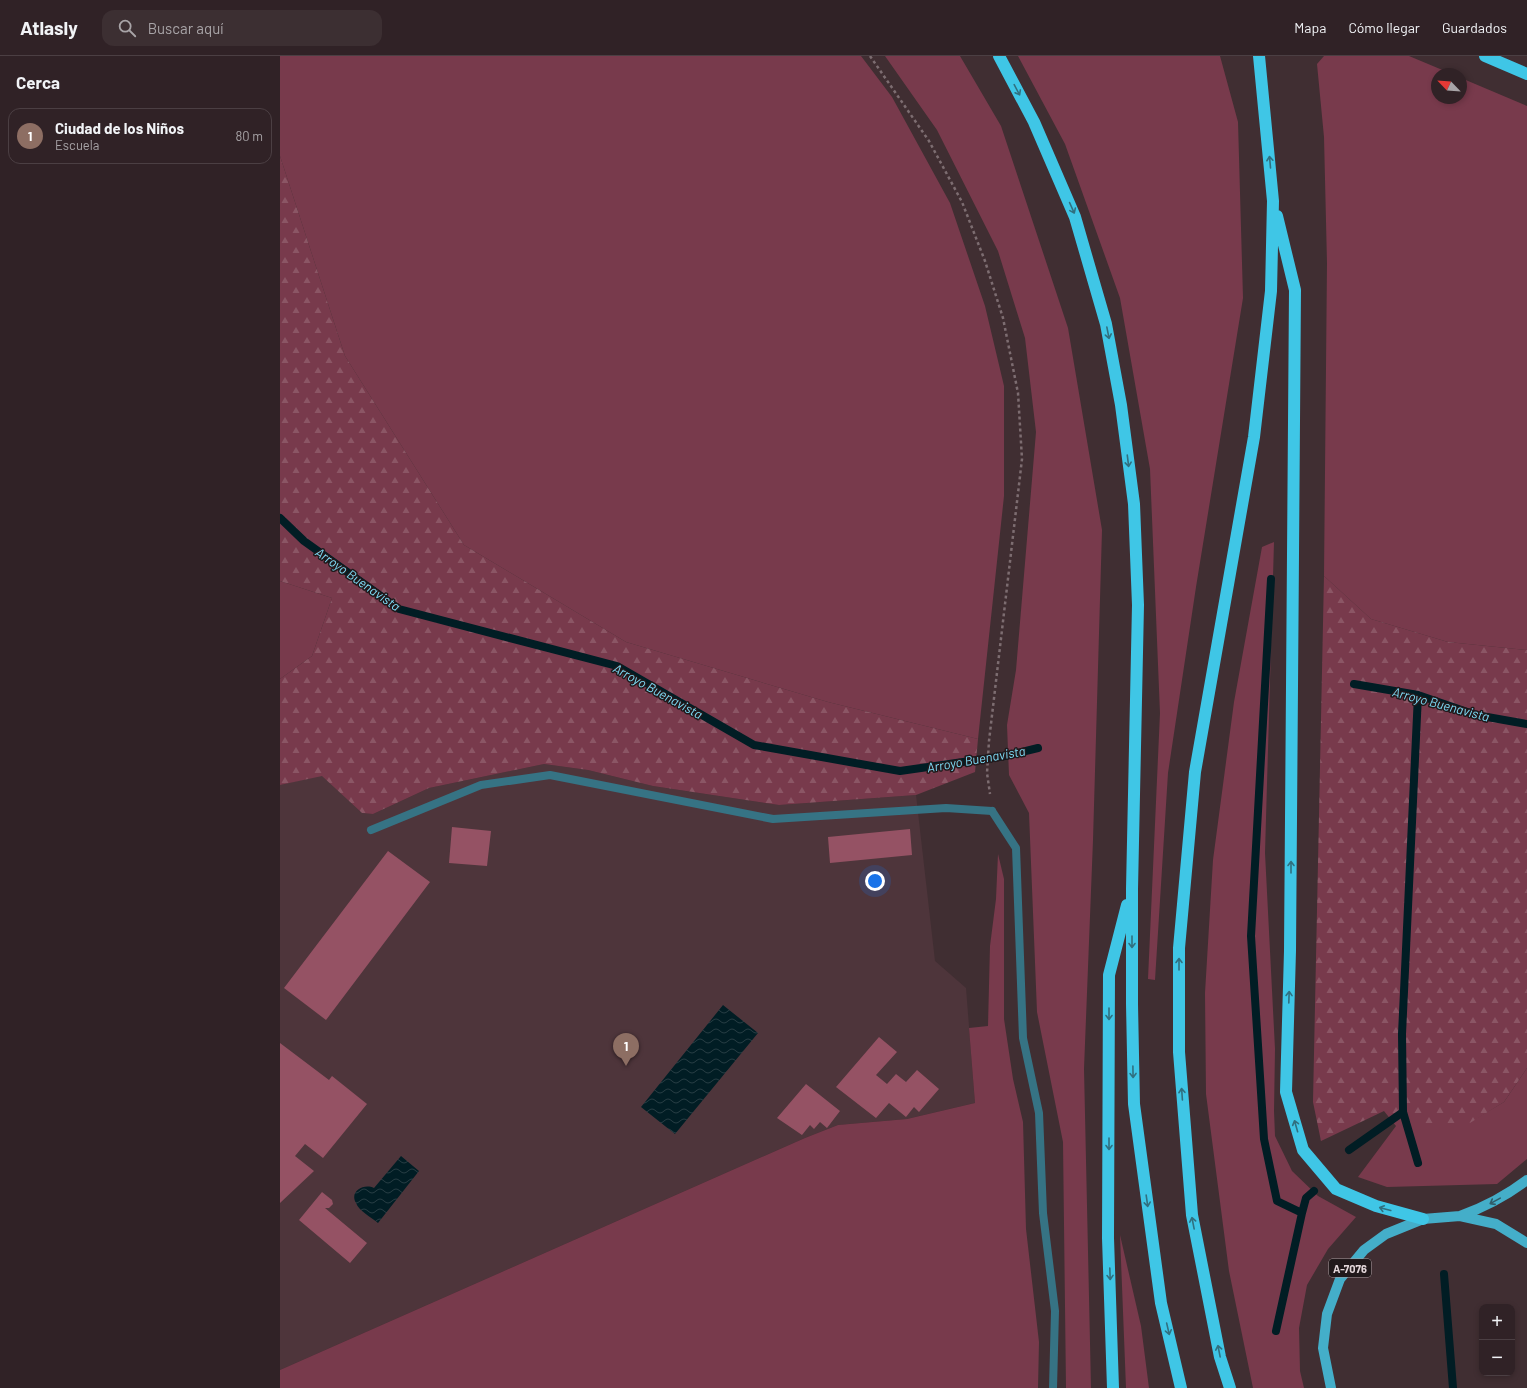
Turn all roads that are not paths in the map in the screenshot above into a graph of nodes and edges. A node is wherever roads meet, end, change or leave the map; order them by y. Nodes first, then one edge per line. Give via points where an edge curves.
1 (999, 56) edge
2 (1259, 56) edge
3 (1485, 56) edge
4 (1527, 74) edge
5 (1274, 201) junction
6 (371, 830) dead end
7 (1132, 889) junction
8 (1527, 1180) edge
9 (1460, 1216) junction
10 (1423, 1219) junction
11 (1527, 1243) edge
12 (1053, 1388) edge
13 (1113, 1388) edge
14 (1181, 1388) edge
15 (1230, 1388) edge
16 (1331, 1388) edge

1 -> 7 highway via 1034,122 1075,217 1106,324 1121,405 1134,504 1138,605
5 -> 2 highway
3 - 4 highway
10 -> 5 highway via 1376,1206 1336,1189 1303,1150 1286,1092 1290,943 1295,290
15 -> 5 highway via 1220,1357 1192,1215 1179,1052 1179,948 1195,772 1254,437 1270,291
6 - 12 street via 481,785 550,775 773,820 946,808 992,811 1016,848 1023,1038 1039,1112 1043,1213 1055,1310
7 -> 13 highway via 1109,976 1108,1238
7 -> 14 highway via 1134,1104 1162,1303
8 -> 9 main road, A-7076 via 1500,1198
9 - 10 main road, A-7076
9 - 11 main road, A-7076 via 1496,1224
10 - 16 main road, A-7076 via 1386,1234 1364,1250 1340,1279 1326,1314 1323,1348

